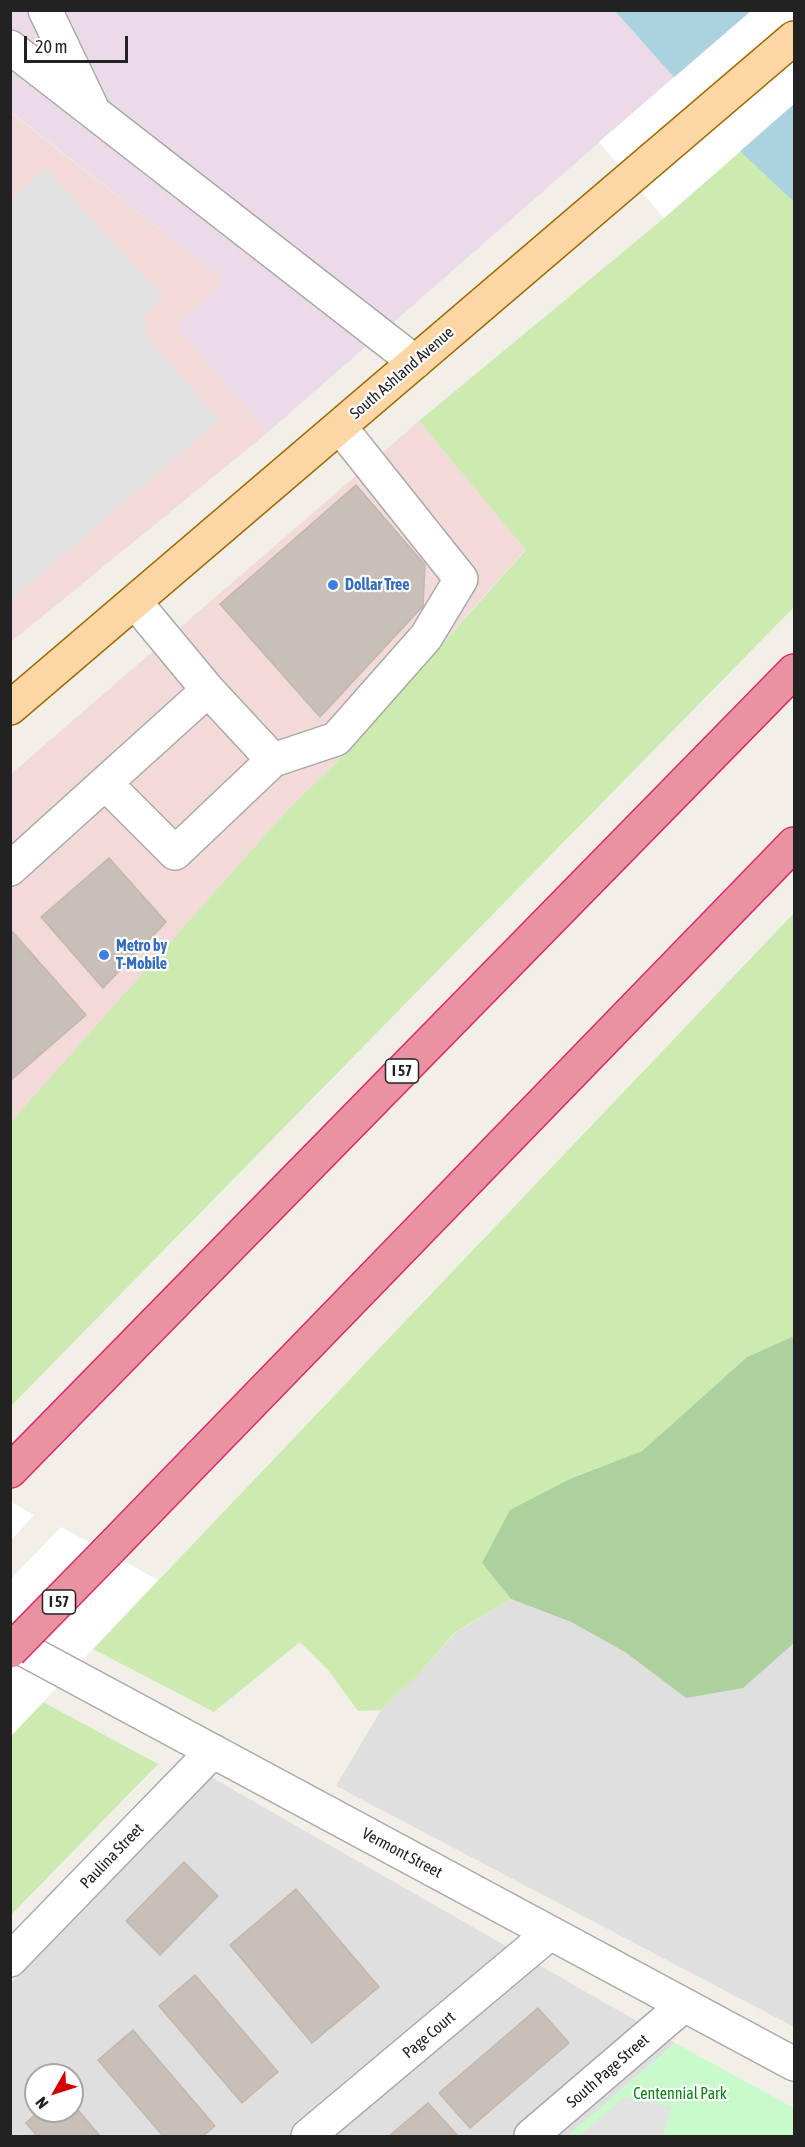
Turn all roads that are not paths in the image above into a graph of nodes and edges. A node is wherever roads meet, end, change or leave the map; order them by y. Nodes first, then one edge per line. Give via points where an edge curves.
1 (45, 10) edge
2 (795, 38) edge
3 (10, 47) edge
4 (95, 112) junction
5 (416, 362) junction
6 (340, 427) junction
7 (135, 602) junction
8 (795, 671) edge
9 (208, 690) junction
10 (10, 708) edge
11 (273, 760) junction
12 (105, 783) junction
13 (795, 844) edge
14 (10, 869) edge
15 (10, 1471) edge
16 (10, 1642) edge
17 (10, 1651) edge
18 (213, 1751) junction
19 (550, 1933) junction
20 (10, 1960) edge
21 (684, 2005) junction
22 (795, 2064) edge
23 (308, 2136) edge
24 (531, 2136) edge

1 - 4 street
2 - 5 main road, South Ashland Avenue
3 - 4 street
4 - 5 street
5 - 6 main road, South Ashland Avenue
6 - 7 main road, South Ashland Avenue
6 - 11 street via 461,579 426,637 336,739
7 - 9 street
7 - 10 main road, South Ashland Avenue
8 - 15 highway, I 57
9 - 11 street
9 - 12 street
11 - 12 street via 175,853
12 - 14 street
13 - 17 highway, I 57, bridge
16 - 18 street, Vermont Street
18 - 19 street, Vermont Street
18 - 20 street, Paulina Street
19 - 21 street, Vermont Street
19 - 23 street, Page Court
21 - 22 street, Vermont Street
21 - 24 street, South Page Street

